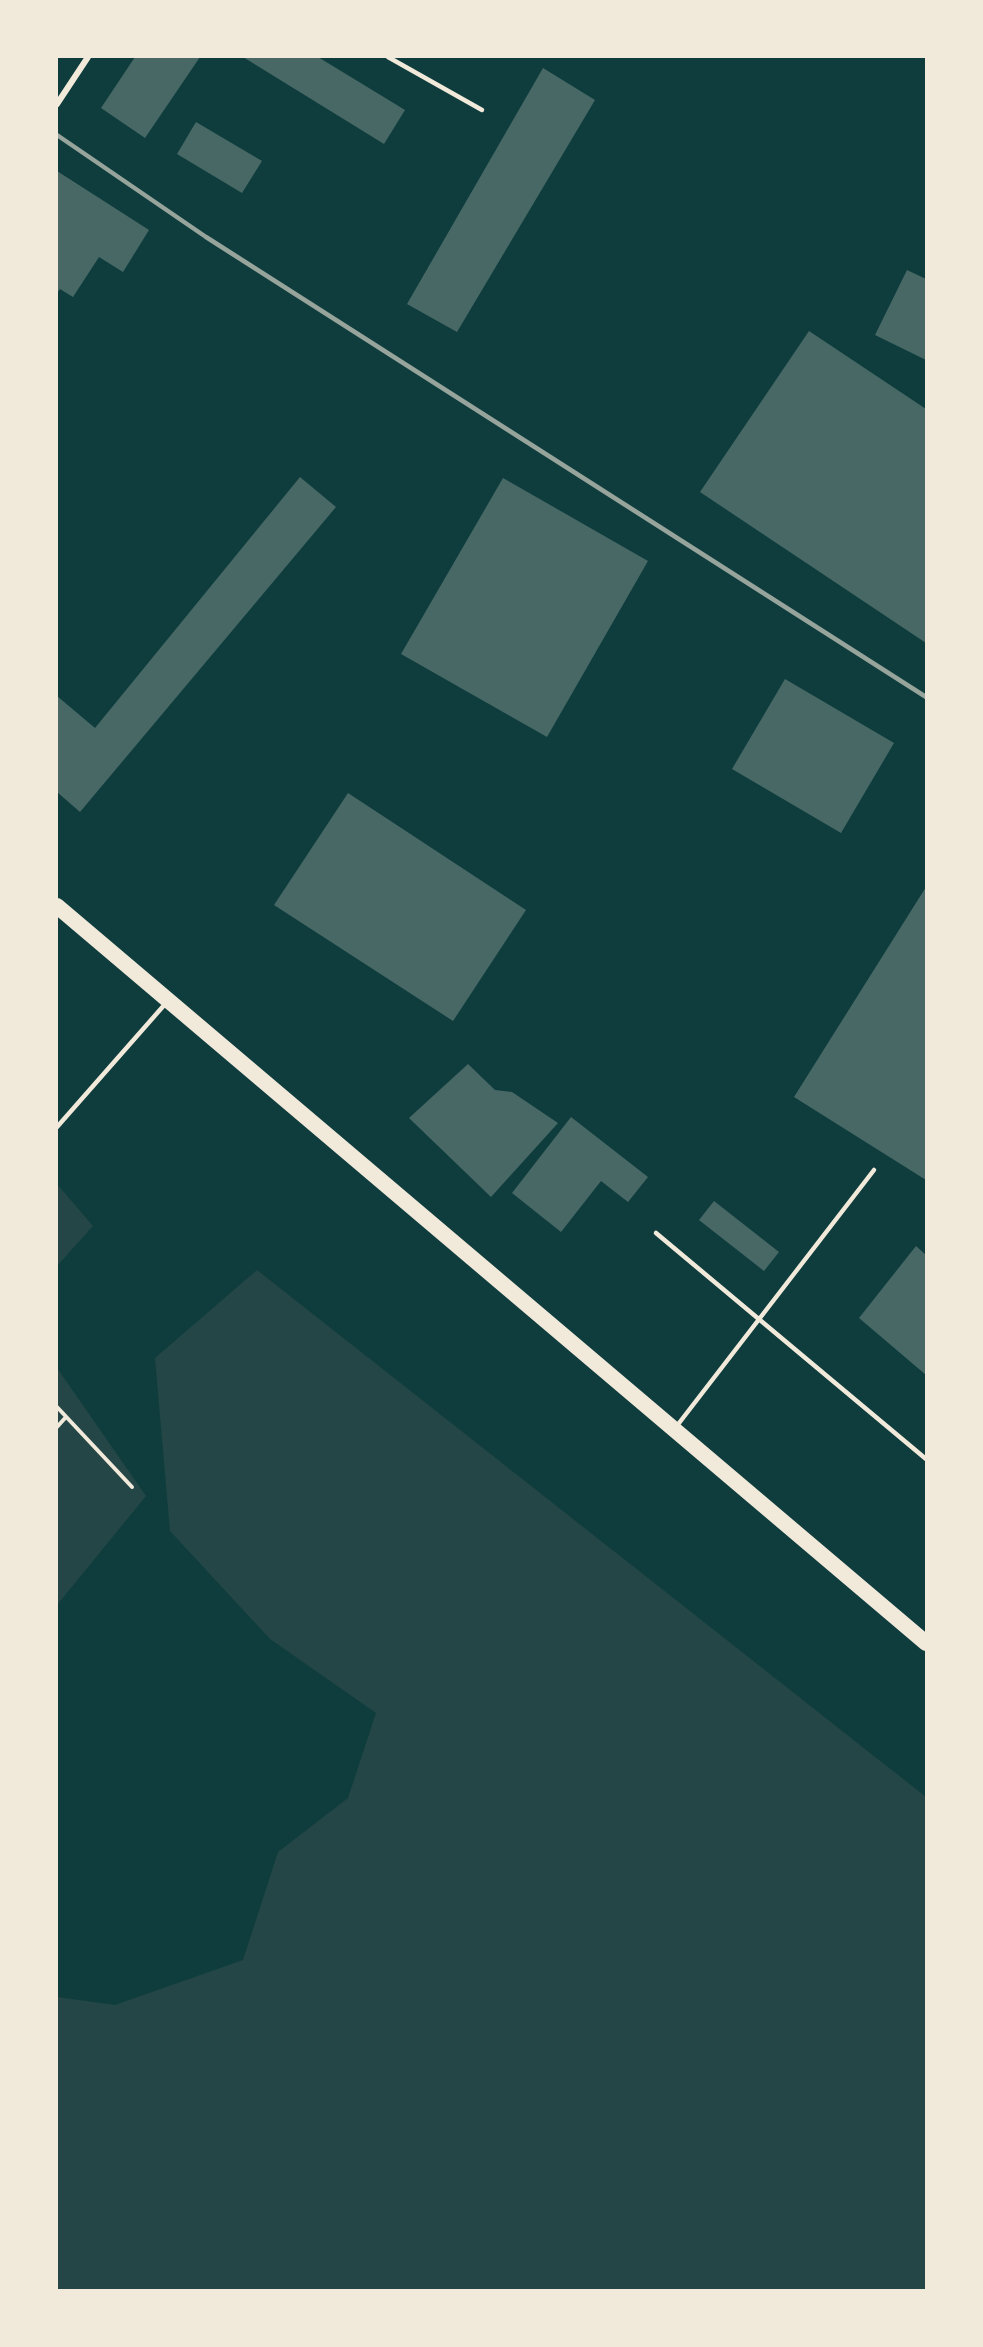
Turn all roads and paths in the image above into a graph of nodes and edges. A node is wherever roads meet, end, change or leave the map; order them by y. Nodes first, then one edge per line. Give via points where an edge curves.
1 (88, 57) edge
2 (388, 57) edge
3 (57, 104) edge
4 (482, 110) dead end
5 (57, 906) edge
6 (167, 1001) junction
7 (57, 1127) edge
8 (874, 1170) dead end
9 (656, 1233) dead end
10 (759, 1319) junction
11 (57, 1407) edge
12 (66, 1417) junction
13 (57, 1427) edge
14 (674, 1430) junction
15 (926, 1459) edge
16 (132, 1487) dead end
17 (926, 1643) edge

1 - 3 street
2 - 4 lane
5 - 6 highway
6 - 7 lane
6 - 14 highway
8 - 10 lane
9 - 10 lane
10 - 14 lane
10 - 15 lane
11 - 12 path
12 - 13 path
12 - 16 path
14 - 17 highway

